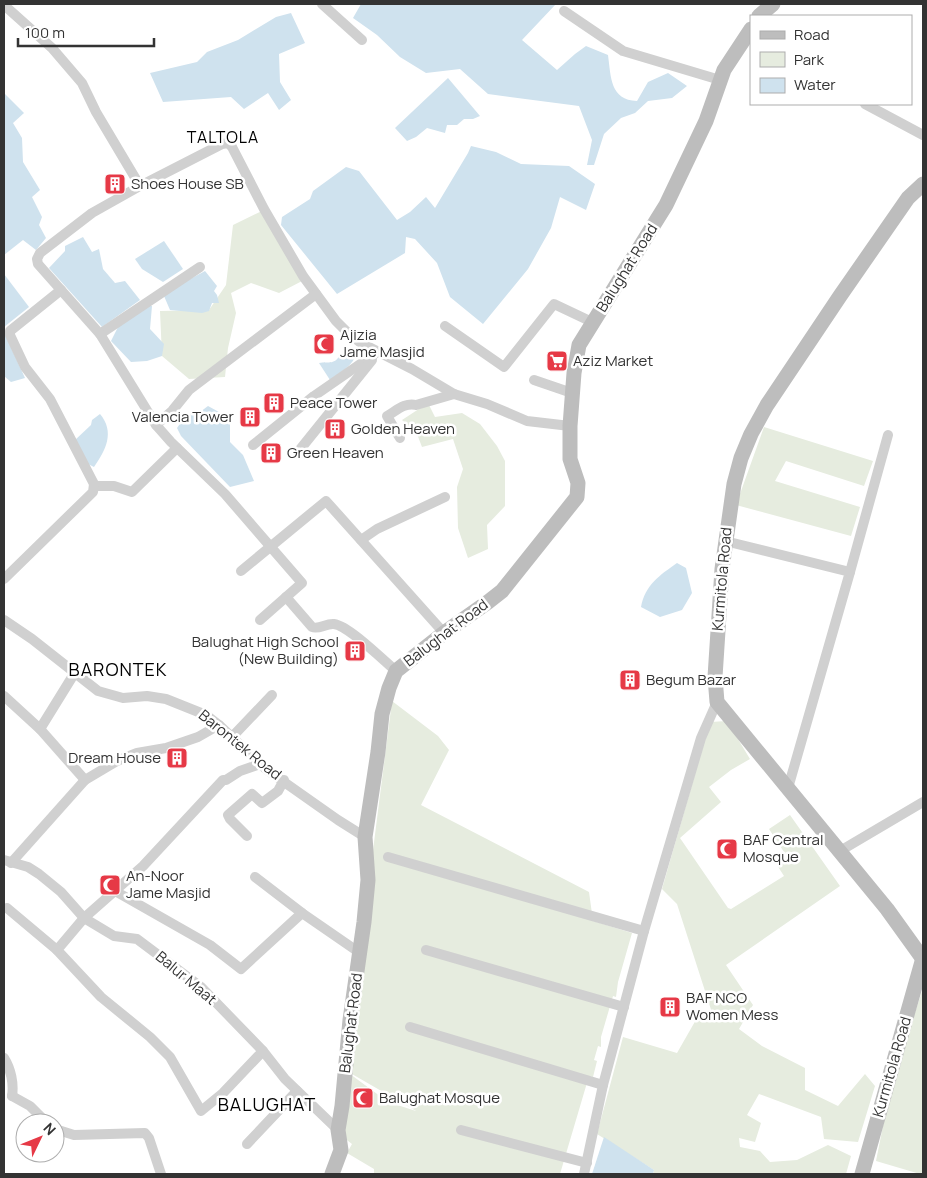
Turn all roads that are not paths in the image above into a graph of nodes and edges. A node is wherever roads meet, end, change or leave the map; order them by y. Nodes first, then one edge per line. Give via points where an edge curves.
1 (322, 4) edge
2 (773, 4) edge
3 (6, 5) edge
4 (564, 11) dead end
5 (760, 15) edge
6 (750, 31) edge
7 (362, 40) dead end
8 (720, 80) junction
9 (867, 105) edge
10 (923, 135) edge
11 (923, 184) edge
12 (140, 186) junction
13 (200, 267) dead end
14 (61, 290) junction
15 (316, 294) junction
16 (592, 322) junction
17 (445, 326) dead end
18 (100, 334) junction
19 (379, 351) junction
20 (534, 380) dead end
21 (572, 393) junction
22 (454, 394) junction
23 (156, 425) junction
24 (570, 426) junction
25 (888, 435) dead end
26 (400, 438) dead end
27 (253, 445) dead end
28 (178, 448) junction
29 (298, 452) dead end
30 (94, 486) junction
31 (445, 497) dead end
32 (361, 540) junction
33 (724, 541) junction
34 (271, 546) junction
35 (241, 571) dead end
36 (850, 572) junction
37 (4, 579) edge
38 (286, 596) junction
39 (4, 620) edge
40 (260, 620) dead end
41 (444, 633) junction
42 (396, 672) junction
43 (74, 674) junction
44 (272, 695) dead end
45 (4, 696) edge
46 (717, 702) junction
47 (219, 725) junction
48 (40, 728) junction
49 (232, 737) junction
50 (260, 764) junction
51 (85, 780) junction
52 (284, 780) junction
53 (788, 788) junction
54 (923, 802) edge
55 (247, 836) dead end
56 (365, 837) junction
57 (840, 851) junction
58 (388, 857) dead end
59 (7, 862) edge
60 (255, 877) dead end
61 (115, 891) junction
62 (7, 908) dead end
63 (302, 913) junction
64 (84, 918) junction
65 (644, 931) junction
66 (57, 950) junction
67 (426, 950) dead end
68 (360, 953) junction
69 (923, 958) edge
70 (624, 1007) junction
71 (410, 1027) dead end
72 (262, 1051) junction
73 (4, 1058) edge
74 (603, 1085) junction
75 (297, 1091) junction
76 (8, 1098) edge
77 (37, 1113) edge
78 (338, 1130) junction
79 (462, 1130) dead end
80 (65, 1132) edge
81 (247, 1144) dead end
82 (587, 1163) junction
83 (334, 1173) edge
84 (161, 1174) edge
85 (584, 1174) edge
86 (862, 1174) edge

1 - 7 street
2 - 5 street
3 - 12 street via 52,48 82,83
4 - 8 street via 623,51
6 - 8 street, Balughat Road
8 - 16 street, Balughat Road via 706,121 666,206
9 - 10 street
11 - 33 street, Kurmitola Road via 908,198 846,288 751,434 734,484
12 - 14 street via 92,213 40,253 38,264
12 - 15 street via 228,143 278,235
13 - 18 street
14 - 18 street
14 - 30 street via 10,331 10,335 25,366 50,399
15 - 19 street via 348,333
15 - 23 street via 189,390
16 - 17 street via 554,304 504,368
16 - 21 street, Balughat Road via 579,345
18 - 23 street
19 - 22 street
19 - 27 street via 314,396
19 - 29 street
20 - 21 street
21 - 24 street, Balughat Road
22 - 24 street via 527,421
22 - 26 street via 405,405 387,416
23 - 28 street
24 - 41 street, Balughat Road via 570,459 578,483 574,503 502,591
25 - 36 street
28 - 30 street via 132,492 114,486
28 - 34 street
30 - 37 street via 93,492
31 - 32 street via 377,529
32 - 34 street via 326,501
32 - 41 street
33 - 36 street
33 - 46 street, Kurmitola Road via 717,625
34 - 35 street
34 - 38 street via 302,583
36 - 53 street
38 - 40 street
38 - 42 street via 312,627 333,624 344,628
39 - 43 street, Barontek Road
41 - 42 street, Balughat Road
42 - 56 street, Balughat Road via 382,714
43 - 47 street, Barontek Road via 98,691 123,698 147,696 166,699 193,708
43 - 48 street
44 - 49 street
45 - 48 street
46 - 53 street, Kurmitola Road
46 - 65 street via 700,738
47 - 49 street, Barontek Road
47 - 51 street via 198,737 117,761
48 - 51 street
49 - 50 street, Barontek Road
50 - 52 street, Barontek Road
50 - 61 street via 223,780 143,866
51 - 59 street
52 - 55 street via 278,791 262,803 252,794 228,815
52 - 56 street, Barontek Road
53 - 57 street, Kurmitola Road
54 - 57 street
56 - 68 street, Balughat Road via 368,880
57 - 69 street, Kurmitola Road
58 - 65 street
59 - 64 street, Balur Maat via 28,867 39,874 61,892
60 - 63 street
61 - 63 street via 210,944 242,969
61 - 64 street
62 - 66 street
63 - 68 street
64 - 66 street
64 - 72 street, Balur Maat via 114,936 137,939 171,964 201,987
65 - 70 street
66 - 72 street via 101,997 170,1057 201,1111 223,1094
67 - 70 street
68 - 78 street, Balughat Road
69 - 86 street, Kurmitola Road
70 - 74 street
71 - 74 street
72 - 75 street, Balur Maat
73 - 76 street via 14,1087
74 - 82 street
75 - 78 street, Balur Maat
75 - 81 street
76 - 77 street via 30,1106
78 - 83 street, Balughat Road via 341,1150
79 - 82 street
80 - 84 street via 74,1135 145,1132
82 - 85 street

